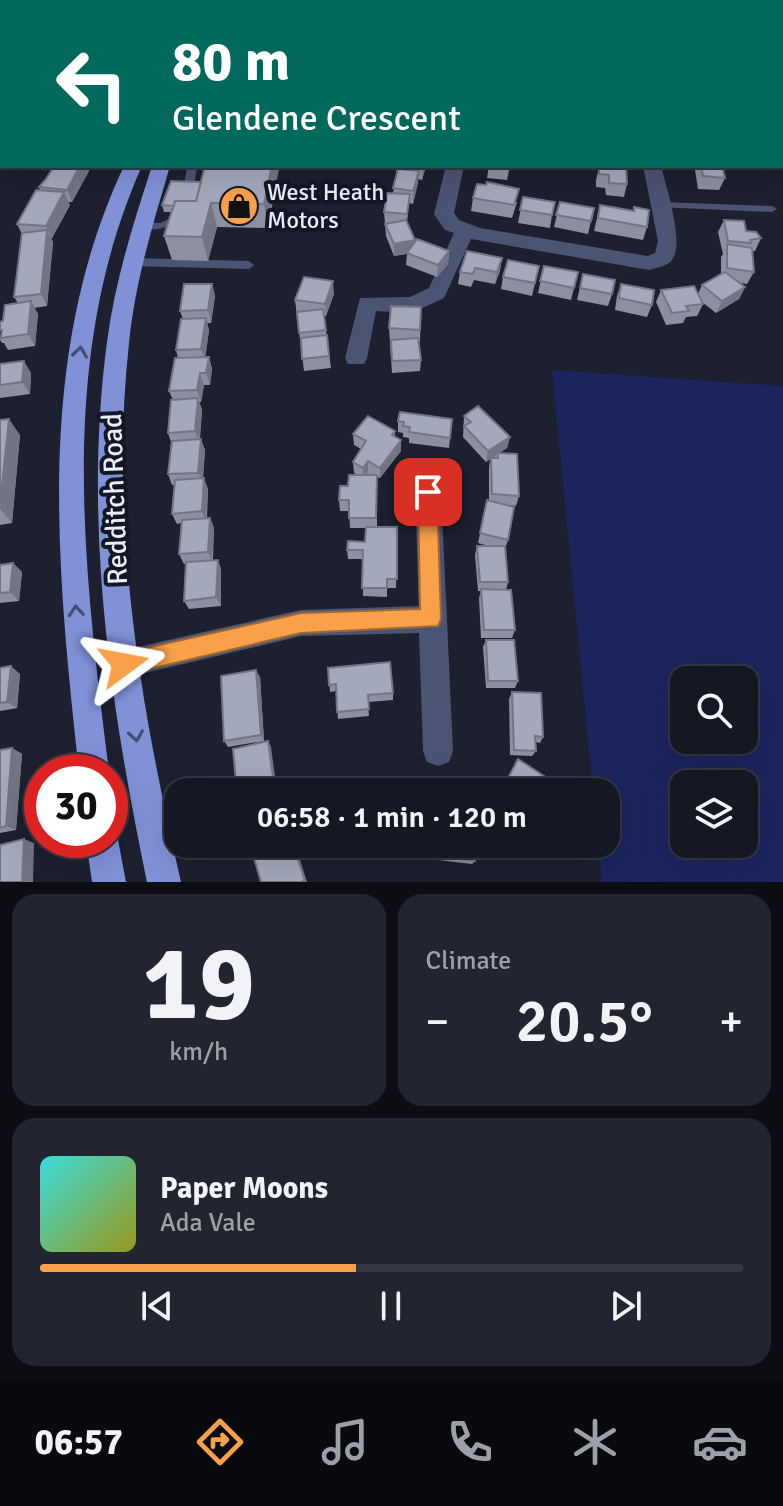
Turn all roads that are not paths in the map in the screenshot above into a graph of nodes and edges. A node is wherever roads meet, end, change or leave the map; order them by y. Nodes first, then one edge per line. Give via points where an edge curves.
1 (132, 168) edge
2 (160, 168) edge
3 (192, 168) edge
4 (455, 168) edge
5 (652, 168) edge
6 (660, 205) junction
7 (772, 209) dead end
8 (141, 225) junction
9 (107, 226) junction
10 (465, 231) junction
11 (133, 262) junction
12 (249, 265) dead end
13 (356, 358) dead end
14 (428, 492) dead end
15 (430, 619) junction
16 (124, 664) junction
17 (438, 751) dead end
18 (92, 754) edge
19 (105, 858) edge
20 (109, 882) edge
21 (164, 882) edge

1 - 9 highway, Redditch Road
2 - 8 highway, Redditch Road
3 - 8 lane via 182,214 163,226
4 - 10 street via 444,214
5 - 6 street
6 - 7 lane
6 - 10 street via 668,241 664,257 649,263
8 - 9 highway
8 - 11 highway, Redditch Road
18 -> 9 highway, Redditch Road via 69,533 70,459 88,297
10 - 13 street via 437,293 412,305 367,303
11 - 12 lane
11 - 16 highway, Redditch Road via 111,380 110,503
14 - 15 street
15 - 16 street via 301,623
15 - 17 street
16 -> 21 highway, Redditch Road
19 - 20 highway

